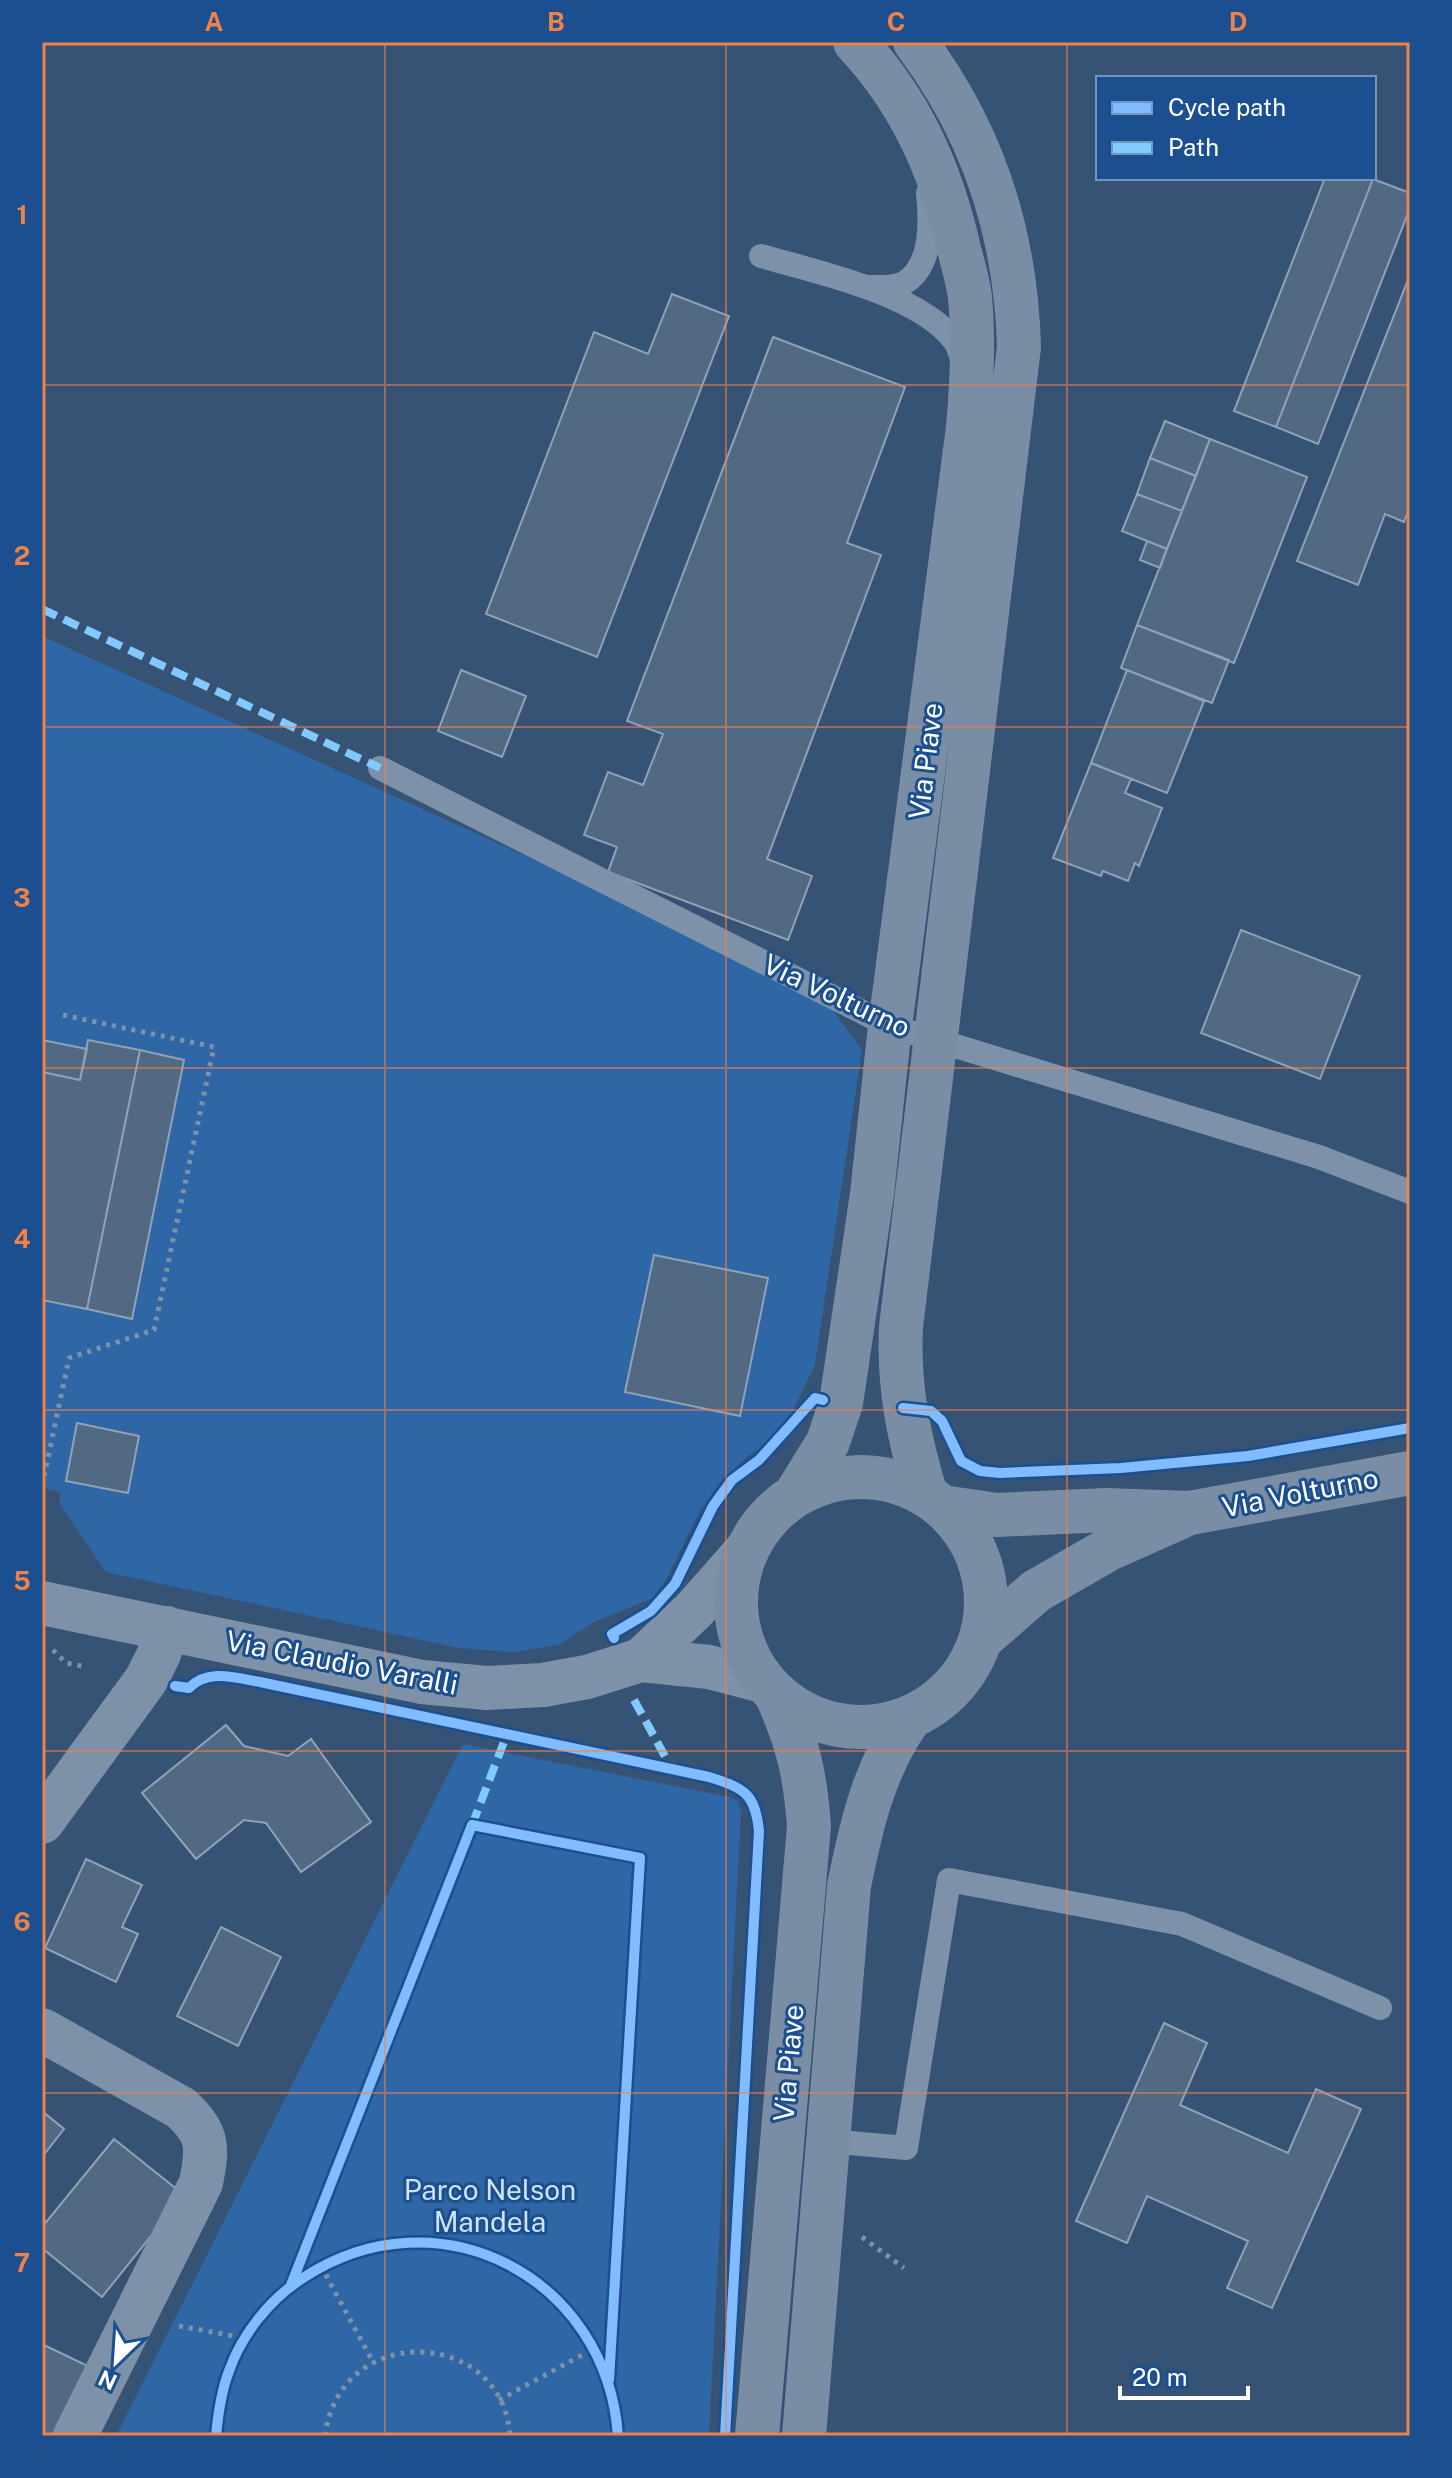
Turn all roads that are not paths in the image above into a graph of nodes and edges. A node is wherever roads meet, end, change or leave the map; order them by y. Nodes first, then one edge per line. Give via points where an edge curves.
1 (855, 42) edge
2 (915, 42) edge
3 (918, 131) junction
4 (761, 256) dead end
5 (865, 287) junction
6 (971, 392) junction
7 (380, 768) dead end
8 (890, 1026) junction
9 (936, 1040) junction
10 (1410, 1192) edge
11 (1410, 1473) edge
12 (796, 1494) junction
13 (934, 1501) junction
14 (1190, 1513) junction
15 (745, 1552) junction
16 (42, 1603) edge
17 (167, 1628) junction
18 (980, 1640) junction
19 (641, 1660) junction
20 (770, 1688) junction
21 (910, 1718) junction
22 (42, 1822) edge
23 (1380, 2008) dead end
24 (42, 2030) edge
25 (828, 2141) junction
26 (75, 2436) edge
27 (757, 2436) edge
28 (804, 2436) edge

1 - 3 street, Via Piave
2 - 9 street, Via Piave via 949,94 986,168 1014,268 1019,347
3 - 5 lane via 930,215 924,255 903,284
3 - 6 street, Via Piave via 948,205 970,293
4 - 5 lane
5 - 6 lane via 907,305 955,341
6 - 8 street, Via Piave
7 - 8 lane, Via Volturno
8 - 9 lane, Via Volturno
8 - 12 street, Via Piave via 841,1403 828,1442
9 - 10 lane, Via Volturno via 1319,1157
9 - 13 street, Via Piave via 899,1367 903,1408
11 - 14 street, Via Volturno
12 - 13 street via 851,1477 890,1480
12 - 15 street via 765,1519
13 - 14 street, Via Volturno via 997,1515
13 - 18 street via 968,1536 982,1569 986,1605
14 - 18 street, Via Volturno via 1109,1549 1036,1591
15 - 19 street, Via Claudio Varalli
15 - 20 street via 735,1610 744,1648
16 - 17 street, Via Claudio Varalli
17 - 19 street, Via Claudio Varalli via 422,1682 487,1688 572,1680
17 - 22 street via 146,1680
18 - 21 street via 954,1686
19 - 20 street, Via Claudio Varalli via 709,1667
20 - 21 street via 805,1715 840,1726 875,1727
20 - 27 street, Via Piave via 803,1764 809,1826
21 - 25 street, Via Piave via 883,1762 849,1886
23 - 25 lane via 1182,1924 949,1880 906,2148
24 - 26 street via 181,2108 205,2139 201,2183
25 - 28 street, Via Piave

